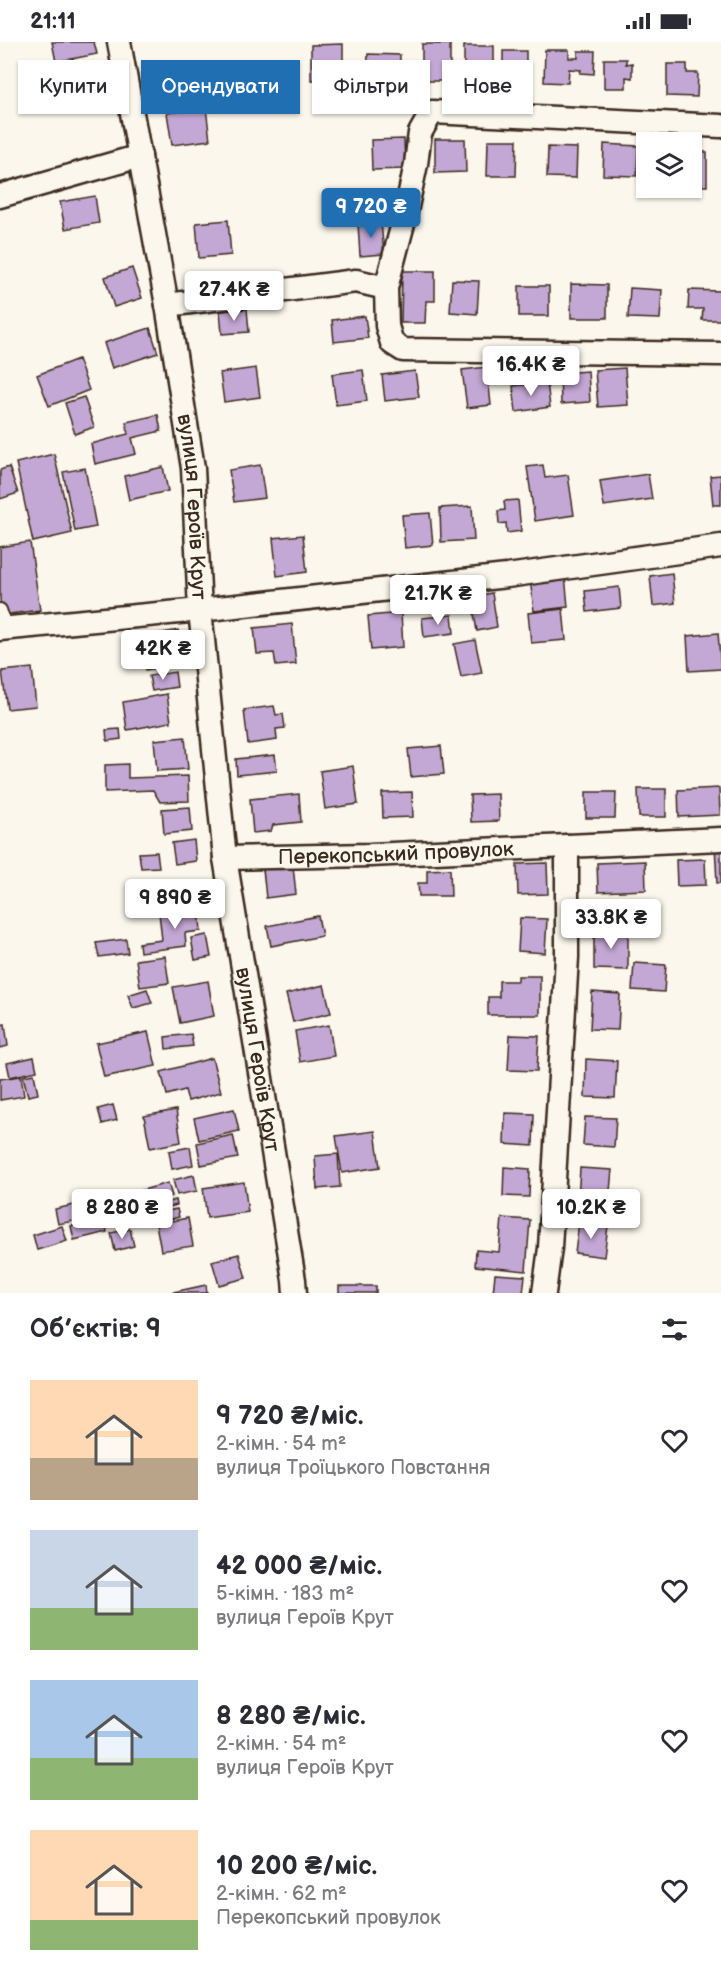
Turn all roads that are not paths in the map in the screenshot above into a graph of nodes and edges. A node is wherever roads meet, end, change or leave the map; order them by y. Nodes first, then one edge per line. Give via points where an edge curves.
1 (119, 42) edge
2 (721, 126) edge
3 (140, 156) junction
4 (0, 196) edge
5 (386, 288) junction
6 (167, 305) junction
7 (721, 354) edge
8 (721, 546) edge
9 (200, 610) junction
10 (2, 622) edge
11 (721, 838) edge
12 (567, 846) junction
13 (225, 858) junction
14 (295, 1293) edge
15 (544, 1293) edge

1 - 3 street, вулиця Героїв Крут
2 - 5 street via 432,112 420,133 405,216
3 - 4 street
3 - 6 street, вулиця Героїв Крут
5 - 6 street via 356,281
5 - 7 street via 387,326 392,343 403,350
6 - 9 street, вулиця Героїв Крут via 192,468
8 - 9 street via 507,576
9 - 10 street
9 - 13 street, вулиця Героїв Крут
11 - 12 street, Перекопський провулок
12 - 13 street, Перекопський провулок
12 - 15 street via 567,969
13 - 14 street, вулиця Героїв Крут

